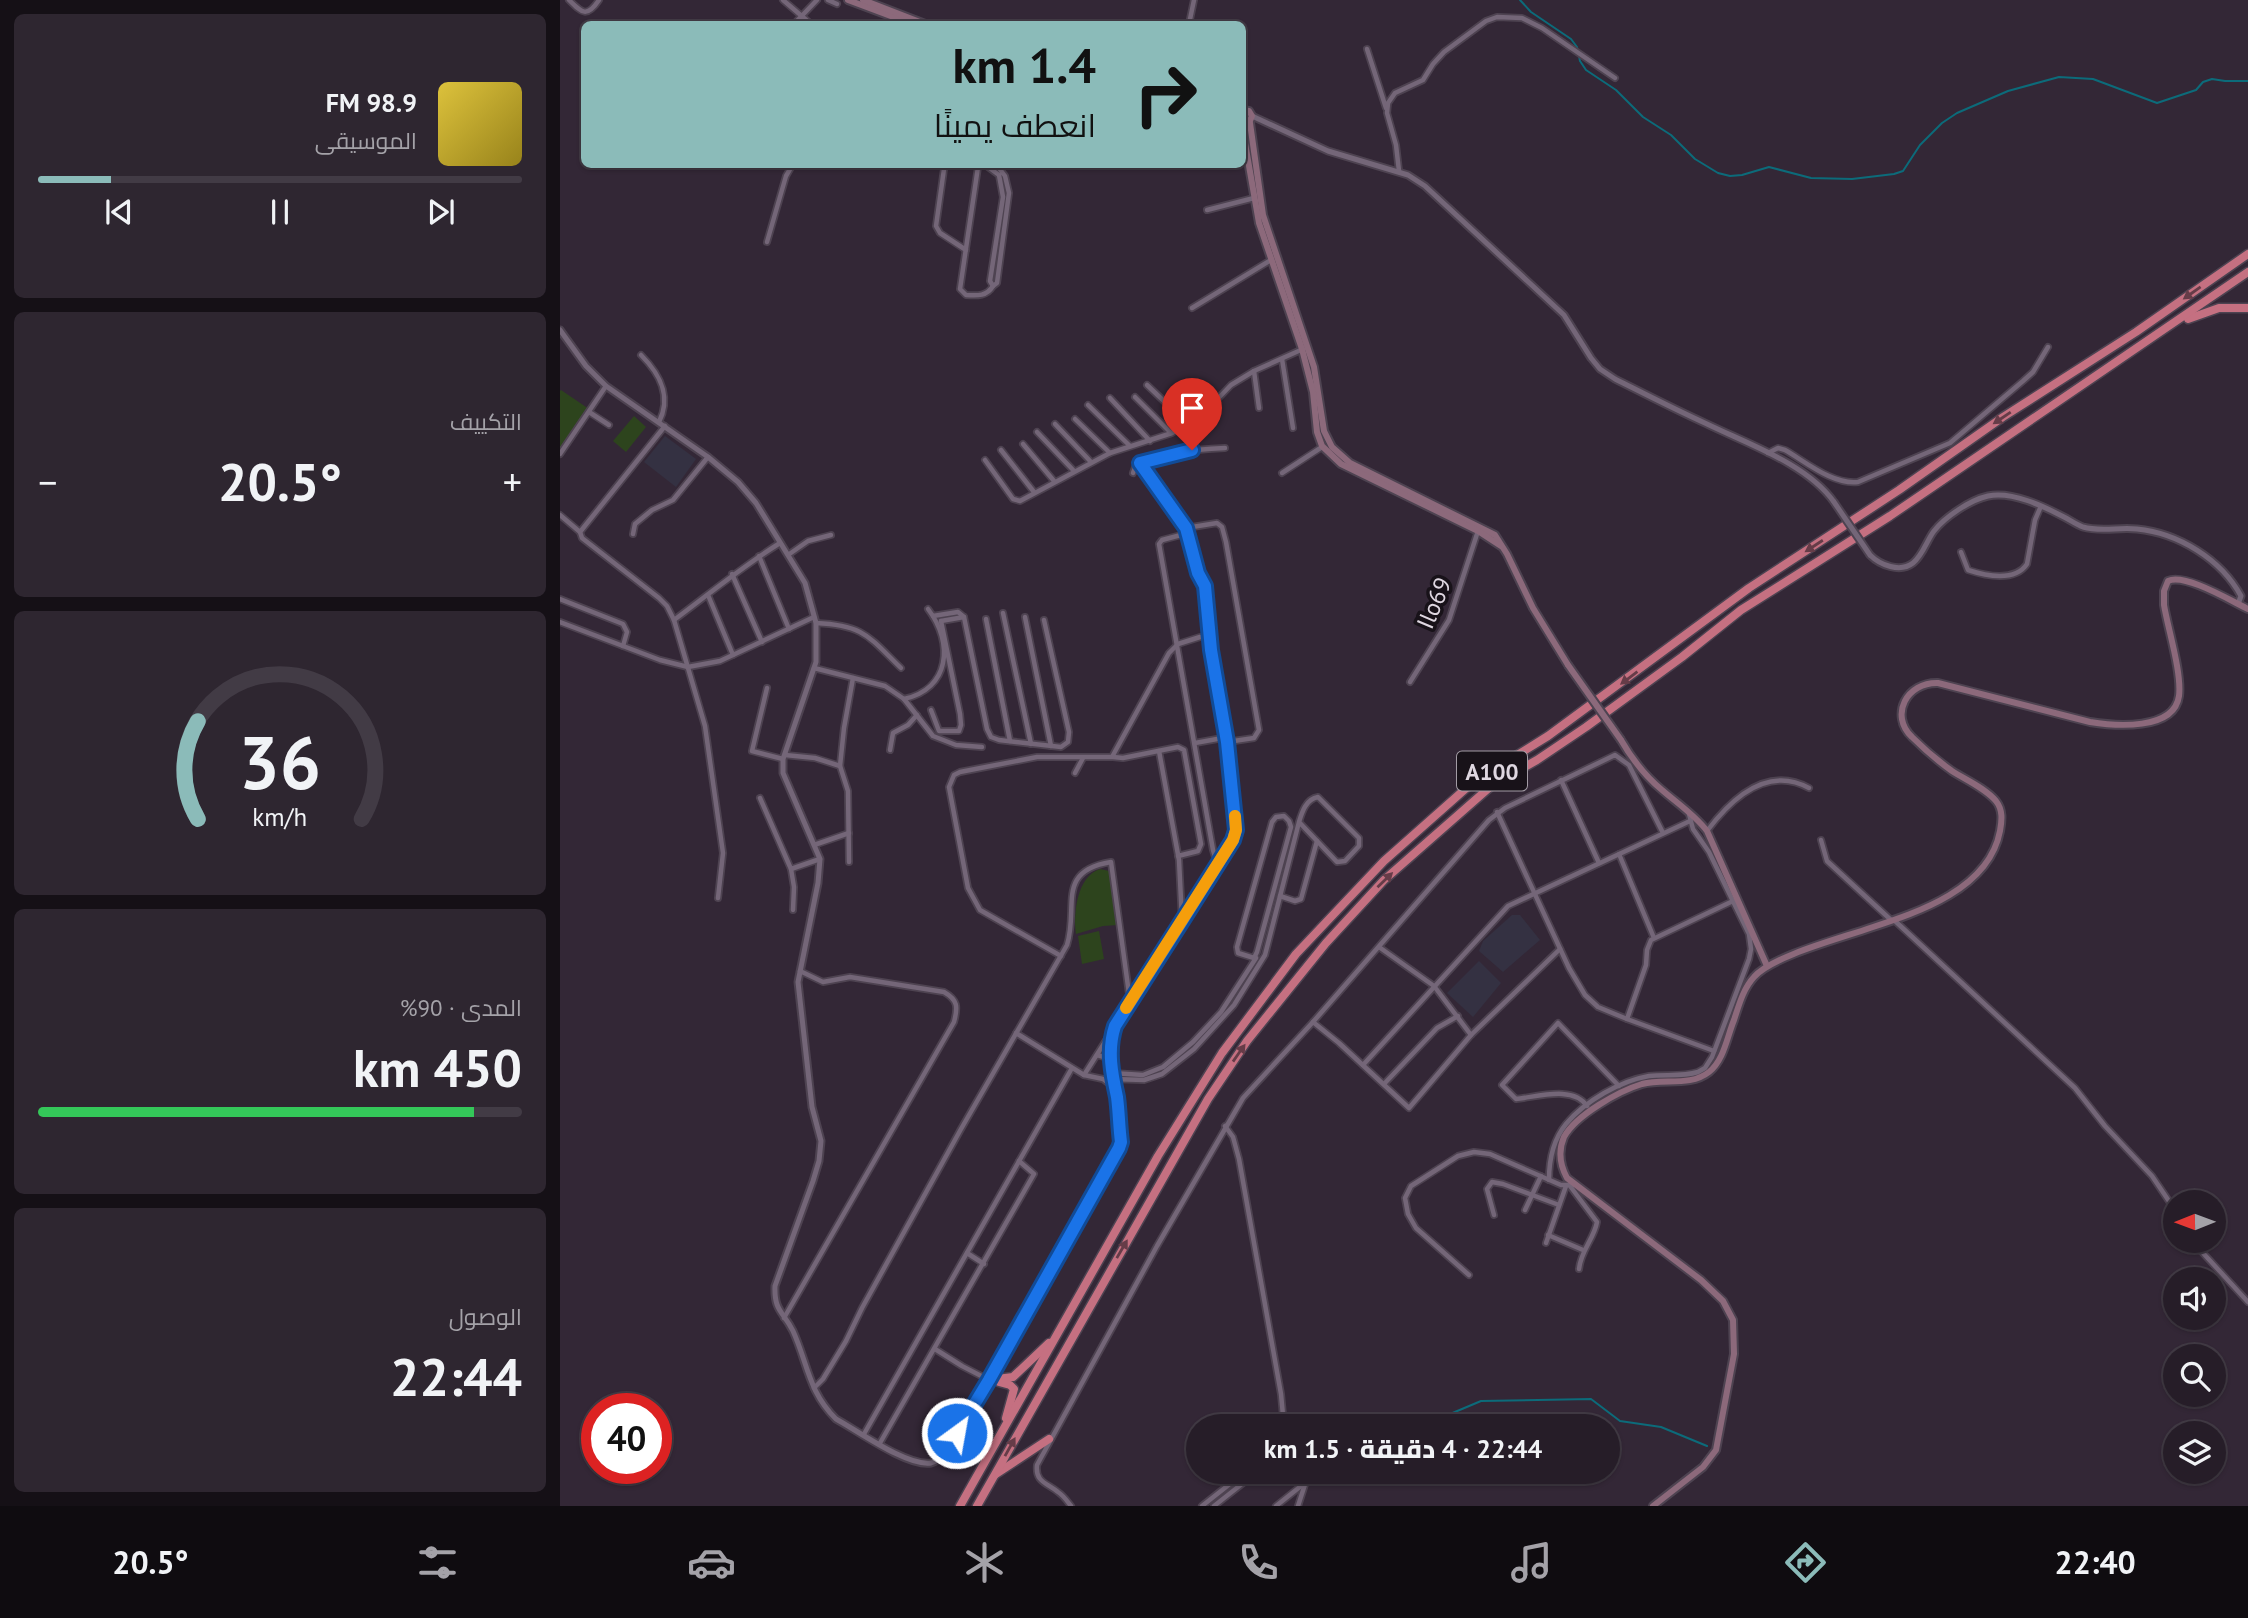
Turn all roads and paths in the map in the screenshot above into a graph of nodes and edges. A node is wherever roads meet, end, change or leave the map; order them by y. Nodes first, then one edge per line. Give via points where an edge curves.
1 (569, 0) edge
2 (599, 0) edge
3 (783, 0) edge
4 (817, 0) edge
5 (828, 0) edge
6 (848, 0) edge
7 (863, 0) edge
8 (1194, 0) edge
9 (837, 4) dead end
10 (802, 17) junction
11 (797, 21) edge
12 (807, 21) edge
13 (897, 21) edge
14 (917, 21) edge
15 (1190, 21) edge
16 (1367, 49) dead end
17 (1615, 78) dead end
18 (1387, 110) junction
19 (1247, 122) edge
20 (791, 168) edge
21 (945, 168) edge
22 (979, 168) edge
23 (985, 168) edge
24 (999, 168) edge
25 (1399, 171) junction
26 (1254, 198) junction
27 (1006, 201) junction
28 (1207, 210) dead end
29 (767, 242) dead end
30 (966, 250) junction
31 (2248, 254) edge
32 (1271, 260) junction
33 (2248, 272) edge
34 (1192, 308) dead end
35 (2248, 308) edge
36 (560, 330) edge
37 (2146, 342) junction
38 (2048, 347) dead end
39 (1305, 348) junction
40 (641, 355) dead end
41 (1282, 359) junction
42 (1254, 372) junction
43 (1147, 385) dead end
44 (606, 386) junction
45 (1179, 389) dead end
46 (1135, 397) dead end
47 (1110, 398) dead end
48 (1088, 405) dead end
49 (1212, 405) junction
50 (1259, 408) dead end
51 (589, 412) junction
52 (1075, 419) dead end
53 (662, 424) junction
54 (1055, 424) dead end
55 (1187, 424) junction
56 (609, 425) dead end
57 (1293, 428) dead end
58 (1038, 432) dead end
59 (1171, 433) junction
60 (1151, 441) junction
61 (1023, 444) dead end
62 (1130, 446) junction
63 (1322, 446) junction
64 (1225, 448) dead end
65 (1001, 450) dead end
66 (1110, 453) junction
67 (1767, 453) junction
68 (560, 454) edge
69 (708, 457) junction
70 (985, 460) dead end
71 (1091, 462) junction
72 (1140, 463) junction
73 (1074, 471) junction
74 (1133, 473) dead end
75 (1282, 473) dead end
76 (1054, 481) junction
77 (1034, 492) junction
78 (2041, 506) junction
79 (560, 515) edge
80 (1186, 528) junction
81 (1478, 531) junction
82 (580, 532) junction
83 (633, 534) dead end
84 (831, 535) dead end
85 (1181, 535) dead end
86 (781, 542) junction
87 (1503, 547) junction
88 (1961, 551) dead end
89 (788, 555) junction
90 (759, 556) junction
91 (732, 574) junction
92 (708, 595) junction
93 (560, 600) edge
94 (2238, 604) junction
95 (928, 609) dead end
96 (2248, 609) edge
97 (1003, 613) dead end
98 (964, 617) junction
99 (1025, 617) dead end
100 (986, 619) dead end
101 (674, 620) junction
102 (815, 620) junction
103 (936, 620) junction
104 (1044, 620) dead end
105 (560, 622) edge
106 (789, 629) junction
107 (1200, 636) dead end
108 (762, 642) junction
109 (1178, 644) junction
110 (623, 646) junction
111 (733, 655) junction
112 (688, 667) junction
113 (814, 668) junction
114 (901, 668) dead end
115 (853, 678) junction
116 (1410, 682) dead end
117 (767, 688) dead end
118 (904, 699) junction
119 (931, 710) dead end
120 (916, 715) junction
121 (1217, 739) dead end
122 (1010, 741) junction
123 (1227, 742) junction
124 (1195, 743) junction
125 (1031, 744) junction
126 (982, 747) dead end
127 (1051, 747) junction
128 (890, 750) dead end
129 (1159, 751) junction
130 (784, 757) junction
131 (1112, 757) junction
132 (1083, 758) junction
133 (840, 766) junction
134 (1075, 773) dead end
135 (1561, 780) junction
136 (1809, 788) dead end
137 (760, 797) dead end
138 (1497, 813) junction
139 (1689, 817) junction
140 (1299, 822) junction
141 (1707, 831) junction
142 (850, 833) junction
143 (1663, 833) junction
144 (1821, 840) dead end
145 (1317, 841) junction
146 (814, 845) junction
147 (1619, 854) junction
148 (1178, 856) junction
149 (820, 859) junction
150 (849, 862) dead end
151 (1217, 863) junction
152 (1599, 863) junction
153 (791, 869) junction
154 (1535, 893) junction
155 (1280, 896) junction
156 (718, 898) dead end
157 (1732, 901) junction
158 (793, 910) dead end
159 (1182, 921) junction
160 (1893, 921) junction
161 (1654, 938) junction
162 (1379, 947) junction
163 (1560, 949) junction
164 (1061, 956) junction
165 (1254, 958) junction
166 (1261, 961) junction
167 (1767, 966) junction
168 (800, 971) junction
169 (1434, 986) junction
170 (1130, 1001) junction
171 (1458, 1016) junction
172 (1627, 1019) junction
173 (1313, 1022) junction
174 (1115, 1026) junction
175 (1016, 1033) junction
176 (1471, 1035) junction
177 (1714, 1051) junction
178 (1097, 1055) junction
179 (1111, 1059) junction
180 (1363, 1065) junction
181 (1072, 1068) junction
182 (1112, 1073) junction
183 (1084, 1075) junction
184 (1113, 1079) junction
185 (1384, 1084) junction
186 (1619, 1086) junction
187 (1115, 1091) junction
188 (1587, 1106) junction
189 (1226, 1126) junction
190 (1018, 1161) junction
191 (1541, 1176) junction
192 (1549, 1180) junction
193 (1570, 1186) junction
194 (2163, 1192) edge
195 (1532, 1195) junction
196 (1559, 1205) junction
197 (1525, 1210) dead end
198 (1494, 1215) dead end
199 (1548, 1236) junction
200 (1546, 1243) dead end
201 (1583, 1250) junction
202 (967, 1253) junction
203 (2203, 1253) edge
204 (984, 1264) junction
205 (1579, 1269) dead end
206 (1469, 1275) dead end
207 (2248, 1302) edge
208 (784, 1318) junction
209 (1058, 1333) junction
210 (935, 1349) junction
211 (989, 1380) junction
212 (813, 1389) junction
213 (1283, 1414) edge
214 (864, 1434) junction
215 (999, 1436) junction
216 (1049, 1439) junction
217 (880, 1443) junction
218 (993, 1476) junction
219 (1230, 1484) edge
220 (1242, 1484) edge
221 (1304, 1484) edge
222 (1305, 1484) edge
223 (960, 1506) edge
224 (977, 1506) edge
225 (1071, 1506) edge
226 (1202, 1506) edge
227 (1214, 1506) edge
228 (1276, 1506) edge
229 (1298, 1506) edge
230 (1653, 1506) edge

1 - 2 street via 587,12
3 - 10 street
4 - 10 street
5 - 9 street
6 - 13 main road
7 - 14 main road
8 - 15 street
10 - 11 street
10 - 12 street
16 - 18 street
17 - 18 street via 1542,28 1522,18 1496,16 1444,52 1423,80 1395,93
18 - 25 street
19 - 25 street
19 - 26 main road
19 - 39 main road via 1263,215
20 - 29 street
21 - 30 street via 936,226
22 - 30 street
23 - 27 street via 999,175
24 - 27 street via 1007,180
25 - 67 street via 1425,186 1564,316 1600,369
26 - 28 street
26 - 32 main road
27 - 30 street via 990,281 993,286 982,295 961,292
31 -> 209 highway, A100 via 1749,587 1548,736 1472,783 1403,843 1296,954 1222,1053
32 - 34 street
32 - 39 main road
33 - 37 highway, A100
35 - 37 highway via 2197,314
36 - 44 street
218 -> 37 highway, A100 via 1222,1077 1297,977 1384,880 1490,787 1586,727 1749,605 1863,534
38 - 67 street via 2023,382 1950,443 1858,482 1832,478 1785,450
39 - 41 street
39 - 63 main road
39 - 87 main road via 1317,382 1324,431 1336,452 1490,531
40 - 53 street via 659,376 664,391
41 - 42 street
41 - 57 street
42 - 49 street via 1227,388
42 - 50 street
43 - 55 street
44 - 51 street
44 - 53 street
45 - 49 street via 1199,406
46 - 59 street
47 - 60 street
48 - 62 street
49 - 55 street
51 - 56 street
51 - 68 street
52 - 66 street
53 - 69 street
53 - 82 street
54 - 71 street
55 - 59 street
58 - 73 street
59 - 60 street
60 - 62 street
61 - 76 street
62 - 66 street
63 - 75 street
63 - 81 main road via 1340,464
64 - 72 street via 1182,452
65 - 77 street
66 - 71 street
67 - 78 street, bridge via 1824,488 1881,565 1914,562 1940,525 1988,496
69 - 83 street via 673,500 635,523
69 - 86 street via 738,482
70 - 77 street via 1013,499 1020,501
71 - 73 street
72 - 74 street
72 - 80 street
73 - 76 street
76 - 77 street
78 - 88 street via 2027,564 2014,576 1968,570
78 - 94 street via 2082,527 2137,529 2184,544 2202,553 2234,582 2241,596
79 - 82 street
80 - 123 street via 1205,587
80 - 123 street via 1214,523 1222,527 1244,631 1259,730 1254,738
81 - 87 main road
81 - 116 street, Ilo69 via 1449,620
82 - 101 street via 659,598
84 - 89 street via 808,541
85 - 109 street via 1159,544
86 - 89 street
86 - 90 street
87 - 139 main road, bridge via 1532,608 1630,756
89 - 102 street via 805,583
90 - 91 street
90 - 106 street
91 - 92 street
91 - 108 street
92 - 101 street
92 - 111 street
93 - 110 street via 623,624 627,632
94 - 96 main road
94 - 160 main road via 2180,579 2165,585 2164,605 2179,694 2173,710 2162,719 2105,724 1938,683 1911,690 1903,706 1904,728 1938,760 1992,797 2002,821 1993,852 1972,878
95 - 103 street
97 - 125 street
98 - 103 street
98 - 103 street via 958,612
98 - 122 street via 987,729 995,739
99 - 127 street
100 - 122 street
101 - 112 street
102 - 106 street
102 - 113 street
102 - 114 street via 861,631
103 - 118 street via 944,658 940,676 928,690
103 - 119 street via 960,728 955,732 939,730
104 - 127 street via 1069,737 1065,745
105 - 110 street
106 - 108 street
107 - 109 street
108 - 111 street
109 - 124 street
109 - 131 street
110 - 112 street
111 - 112 street
112 - 156 street via 705,726 723,853
113 - 115 street
113 - 130 street
115 - 118 street via 885,686
115 - 133 street
117 - 130 street via 752,751
118 - 120 street
120 - 126 street via 933,736 956,745
120 - 128 street via 893,733
121 - 124 street
122 - 125 street
123 - 151 street via 1236,830
124 - 151 street
125 - 127 street
129 - 131 street
129 - 148 street
129 - 148 street via 1178,747 1186,754 1201,844 1196,852
130 - 133 street via 815,758
130 - 146 street via 783,773
131 - 132 street
132 - 134 street
132 - 164 street via 1037,757 960,772 949,787 975,904
133 - 142 street via 848,791
135 - 138 street
135 - 143 street via 1617,756 1629,765
135 - 152 street
136 - 141 street via 1789,781 1760,783
137 - 153 street
138 - 154 street
138 - 162 street
139 - 141 main road
139 - 143 street
139 - 157 street
140 - 145 street
140 - 145 street via 1306,804 1318,797 1360,843 1347,860 1339,862
140 - 155 street
141 - 167 main road
142 - 146 street
142 - 150 street
143 - 147 street
144 - 160 street via 1827,861
145 - 155 street via 1301,899
146 - 149 street
147 - 152 street
147 - 161 street
148 - 159 street
149 - 153 street
149 - 168 street
151 - 159 street
152 - 154 street
153 - 158 street
154 - 163 street
154 - 169 street via 1504,909
155 - 166 street
157 - 161 street
157 - 177 street via 1749,934 1751,949
159 - 170 street
160 - 167 main road
160 - 194 street via 2075,1088
161 - 172 street
162 - 169 street
162 - 173 street
163 - 172 street via 1585,995 1598,1007
163 - 176 street
164 - 170 street via 1070,935 1078,878 1091,865 1111,862
164 - 175 street
165 - 165 street via 1291,827 1284,817 1272,822 1237,947 1240,955
165 - 166 street
165 - 182 street via 1221,1012 1173,1059 1147,1074
166 - 184 street via 1234,1005 1175,1064 1149,1079
167 - 193 main road via 1748,985 1719,1060 1706,1074 1689,1081 1654,1082 1629,1089 1572,1127 1560,1155
168 - 208 street via 812,1107 821,1141 813,1181 775,1286 778,1311
168 - 208 street via 823,982 850,977 944,992 957,1002 957,1010
169 - 171 street
169 - 180 street
170 - 174 street
171 - 176 street
171 - 185 street via 1437,1028
172 - 177 street
173 - 180 street
173 - 189 street via 1243,1098
174 - 178 street
174 - 179 street
175 - 181 street
175 - 212 street via 846,1341
176 - 185 street via 1409,1108
177 - 186 street via 1708,1065 1698,1072 1652,1076
178 - 179 street
178 - 183 street
179 - 182 street
180 - 185 street
181 - 183 street
181 - 190 street
182 - 184 street
183 - 187 street via 1105,1081
184 - 187 street
186 - 188 street
186 - 188 street via 1558,1023 1502,1085 1516,1099 1570,1094 1582,1098
187 - 211 street via 1119,1148
188 - 192 street via 1566,1123 1557,1140
189 - 213 street via 1240,1159
189 - 216 street
190 - 202 street
190 - 204 street via 1034,1174
191 - 192 street
191 - 195 street
191 - 206 street via 1490,1154 1474,1152 1458,1156 1408,1189 1406,1206 1416,1228
192 - 193 street
193 - 196 street
193 - 201 street via 1597,1222
193 - 230 main road via 1701,1280 1723,1301 1732,1320 1734,1354 1716,1450 1703,1467
195 - 196 street
195 - 197 street
195 - 198 street via 1490,1183
196 - 199 street
199 - 200 street
199 - 201 street
201 - 205 street
202 - 204 street
202 - 214 street
203 - 207 street
204 - 210 street
208 - 212 street
209 - 211 highway via 1018,1374
209 - 215 highway, A100
210 - 211 street
210 - 217 street
211 - 215 highway via 1014,1389
211 - 217 street via 938,1460 920,1462
212 - 214 street via 836,1419
214 - 217 street
215 - 223 highway, A100
216 - 218 highway
216 - 225 street via 1036,1473
218 - 224 highway, A100
219 - 226 street
220 - 227 street
221 - 228 street
222 - 229 street

